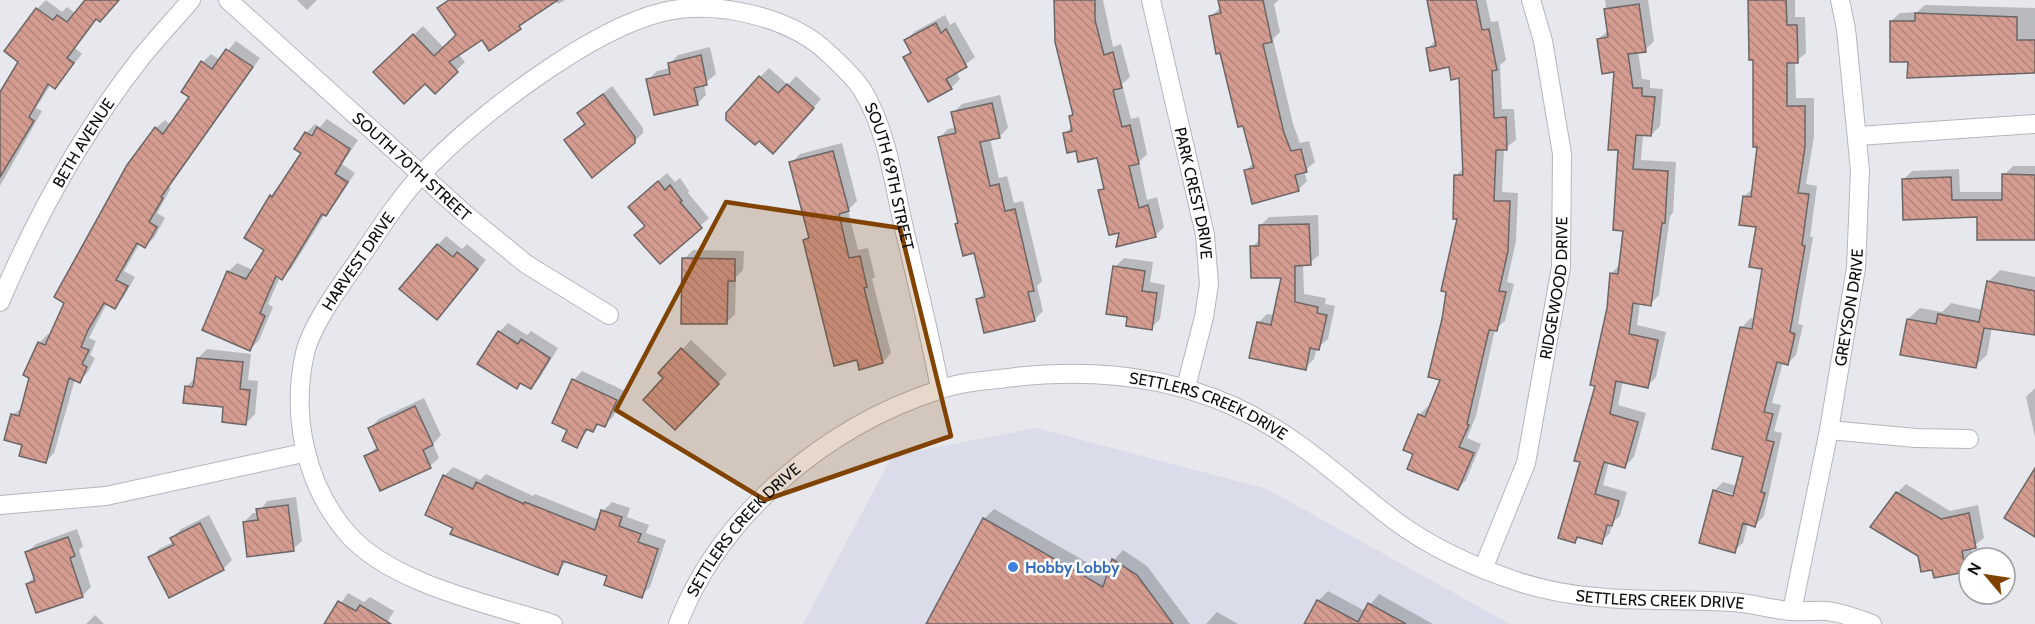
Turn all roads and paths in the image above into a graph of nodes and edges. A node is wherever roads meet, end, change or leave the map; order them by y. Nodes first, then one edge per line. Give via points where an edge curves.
1 (191, 0) edge
2 (228, 0) edge
3 (1151, 0) edge
4 (1531, 0) edge
5 (1840, 0) edge
6 (763, 8) edge
7 (2035, 124) edge
8 (1858, 136) junction
9 (420, 175) junction
10 (0, 302) edge
11 (609, 315) dead end
12 (1186, 387) junction
13 (940, 389) junction
14 (1829, 430) junction
15 (1969, 439) dead end
16 (303, 453) junction
17 (0, 505) edge
18 (1483, 569) junction
19 (1799, 618) edge
20 (553, 624) edge
21 (678, 624) edge
22 (1872, 624) edge

1 - 10 street, BETH AVENUE via 140,59 95,123 23,248
2 - 9 street, SOUTH 70TH STREET
3 - 12 street, PARK CREST DRIVE via 1205,235 1209,284
4 - 18 street, RIDGEWOOD DRIVE via 1543,41 1562,154 1561,267 1526,463
5 - 8 street, GREYSON DRIVE
6 - 9 street, HARVEST DRIVE via 663,12 612,32 537,77 468,130
6 - 13 street, SOUTH 69TH STREET via 826,50 862,89 884,140
7 - 8 street
8 - 14 street, GREYSON DRIVE via 1857,268
9 - 11 street, SOUTH 70TH STREET via 526,264
9 - 16 street, HARVEST DRIVE via 332,300 306,349 300,387
12 - 13 street, SETTLERS CREEK DRIVE via 1110,374 1036,374
12 - 18 street, SETTLERS CREEK DRIVE via 1276,428 1315,454 1396,521
13 - 21 street, SETTLERS CREEK DRIVE via 858,424 779,481 725,539
14 - 15 street
14 - 19 street, GREYSON DRIVE
16 - 17 street via 106,496
16 - 20 street via 327,504 347,534 375,558 409,577
18 - 19 street, SETTLERS CREEK DRIVE via 1565,594 1612,600 1734,602
19 - 22 street, SETTLERS CREEK DRIVE via 1829,610

